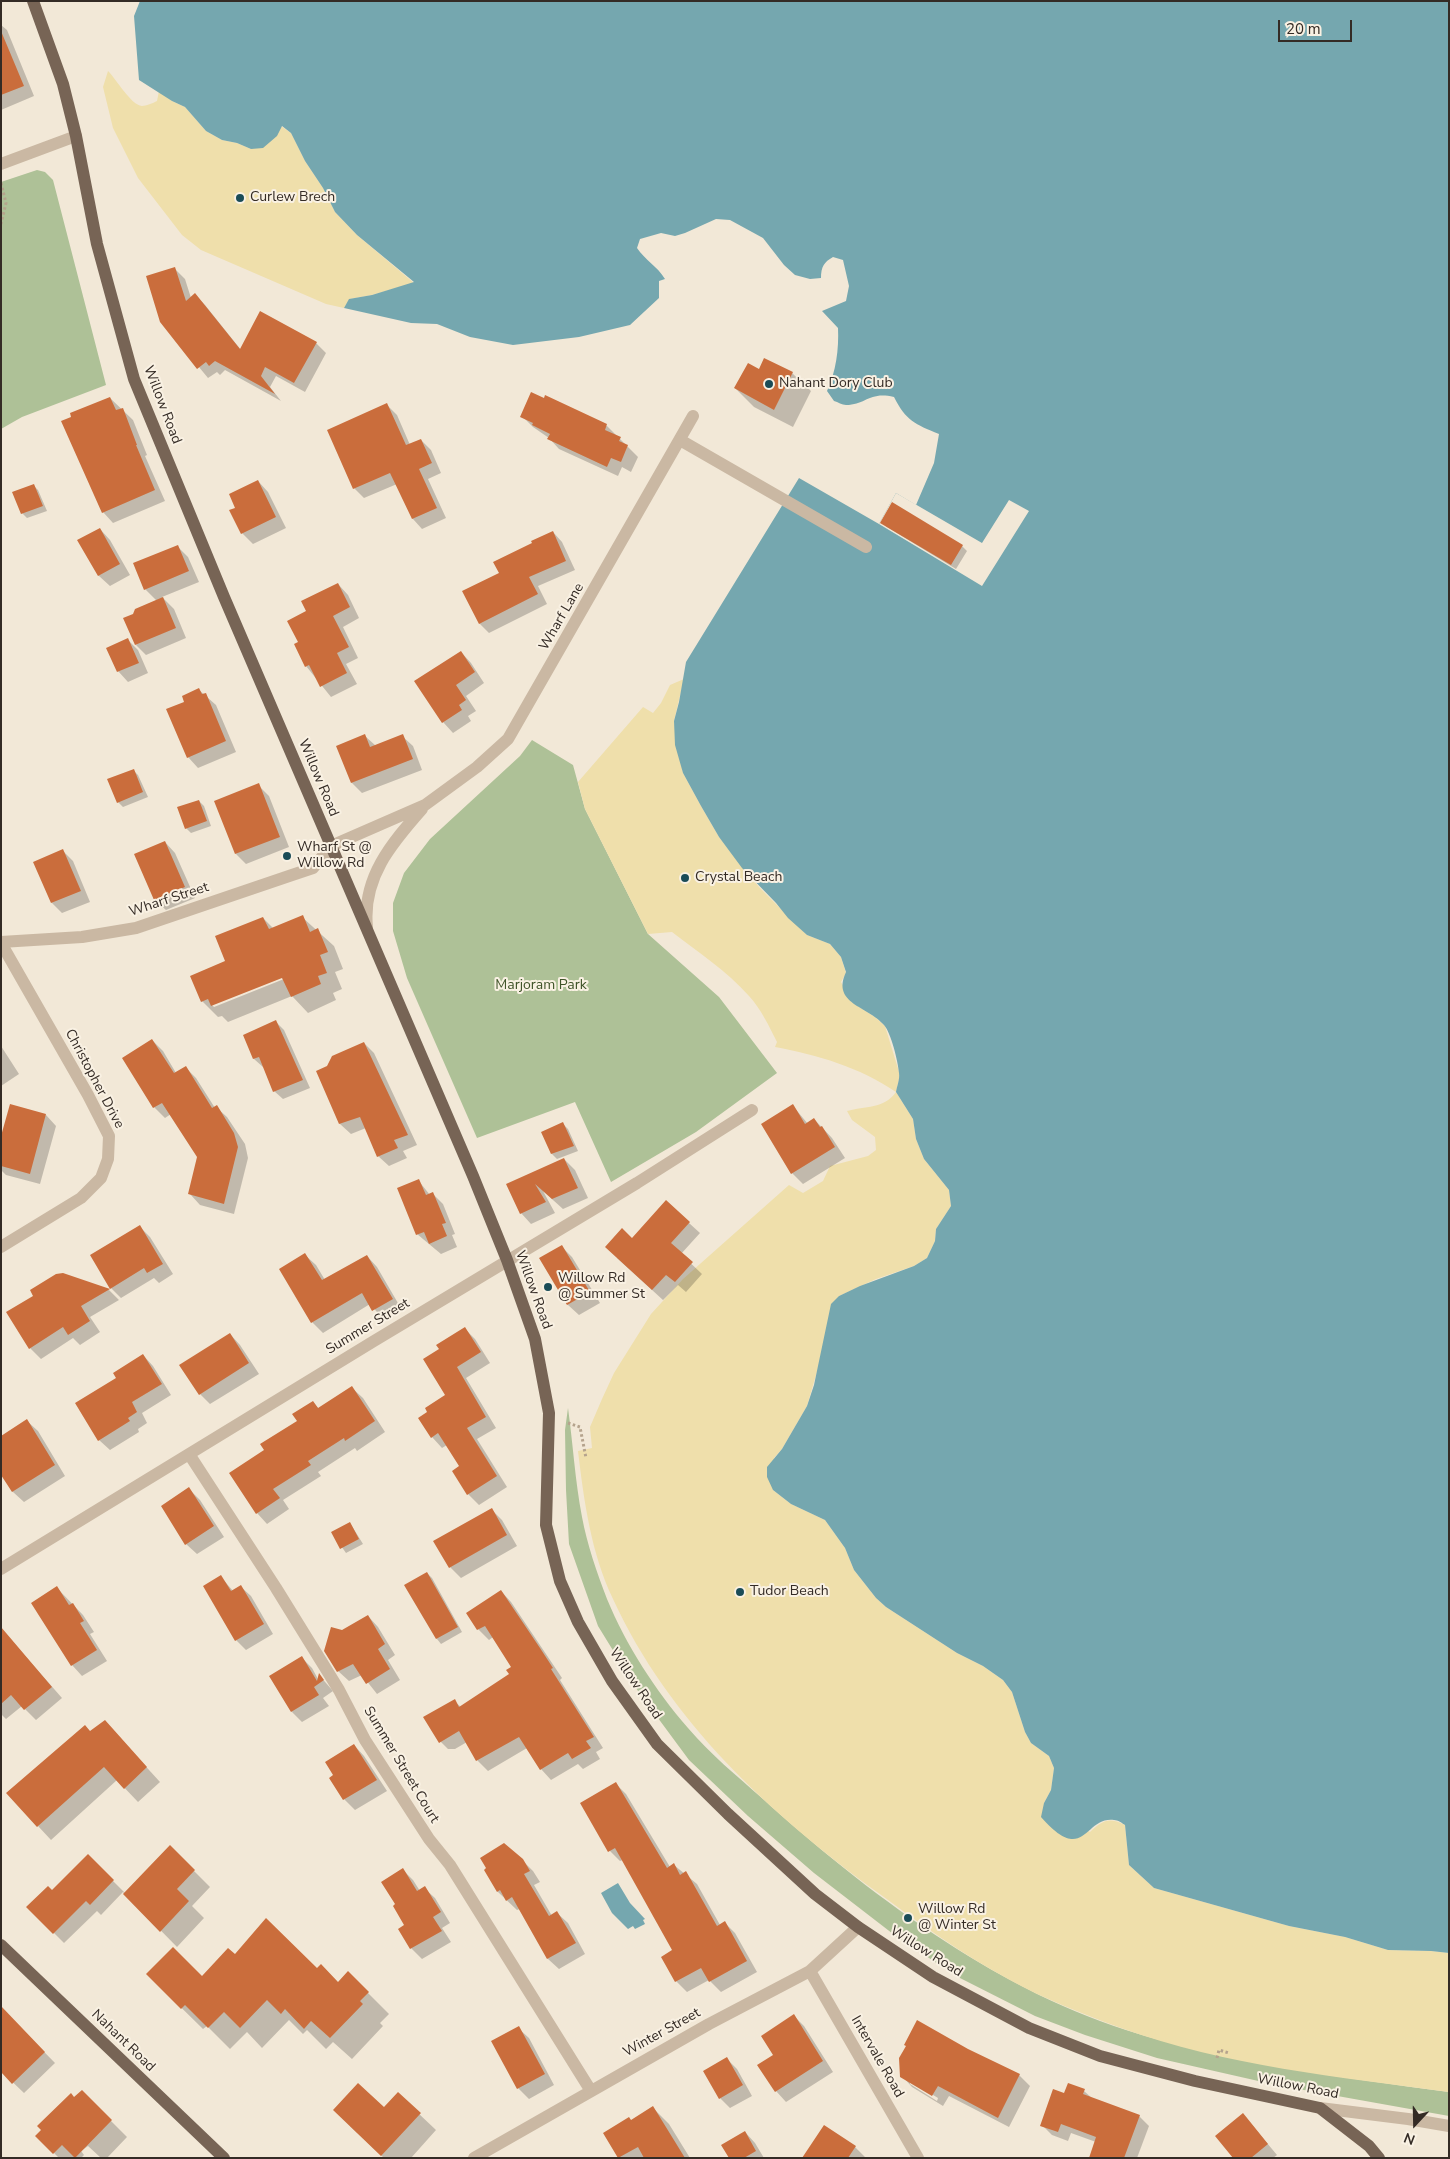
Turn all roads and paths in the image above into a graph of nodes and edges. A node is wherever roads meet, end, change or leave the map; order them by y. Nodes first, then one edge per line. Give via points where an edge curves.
1 (34, 1) edge
2 (76, 136) junction
3 (1, 164) edge
4 (1, 183) edge
5 (1, 224) edge
6 (694, 416) dead end
7 (680, 440) junction
8 (866, 547) dead end
9 (425, 805) junction
10 (331, 846) junction
11 (368, 932) junction
12 (1, 943) edge
13 (752, 1110) dead end
14 (1, 1247) edge
15 (507, 1260) junction
16 (567, 1423) dead end
17 (189, 1454) junction
18 (586, 1458) dead end
19 (1, 1570) edge
20 (858, 1927) junction
21 (1, 1945) edge
22 (810, 1971) junction
23 (1229, 2053) dead end
24 (1217, 2058) dead end
25 (590, 2090) junction
26 (1320, 2108) junction
27 (1449, 2126) edge
28 (224, 2158) edge
29 (474, 2158) edge
30 (918, 2158) edge
31 (1379, 2158) edge

1 - 2 main road, Willow Road via 64,84
2 - 3 street
2 - 10 main road, Willow Road via 97,244 134,379
4 - 5 path via 6,203
6 - 7 street, Wharf Lane
7 - 8 street
7 - 9 street, Wharf Lane via 508,739
9 - 10 street, Wharf Lane
9 - 11 street, Wharf Lane via 384,857 369,886
10 - 11 main road, Willow Road
10 - 12 street, Wharf Street via 313,868 136,928 82,937
11 - 15 main road, Willow Road
12 - 14 street, Christopher Drive via 109,1136 108,1159 101,1178 81,1198
13 - 15 street, Summer Street
15 - 17 street, Summer Street
15 - 20 main road, Willow Road via 535,1339 549,1412 546,1525 560,1581 578,1622 612,1681 657,1744 815,1894
16 - 18 path via 580,1427
17 - 19 street, Summer Street
17 - 25 street, Summer Street Court via 340,1690 365,1740 429,1839 450,1865
20 - 22 street, Winter Street
20 - 26 main road, Willow Road via 933,1977 1030,2028 1100,2056
21 - 28 main road, Nahant Road
22 - 25 street, Winter Street
22 - 30 street, Intervale Road
23 - 24 path via 1219,2050
25 - 29 street, Winter Street
26 - 27 street, Willow Road
26 - 31 main road via 1369,2146

